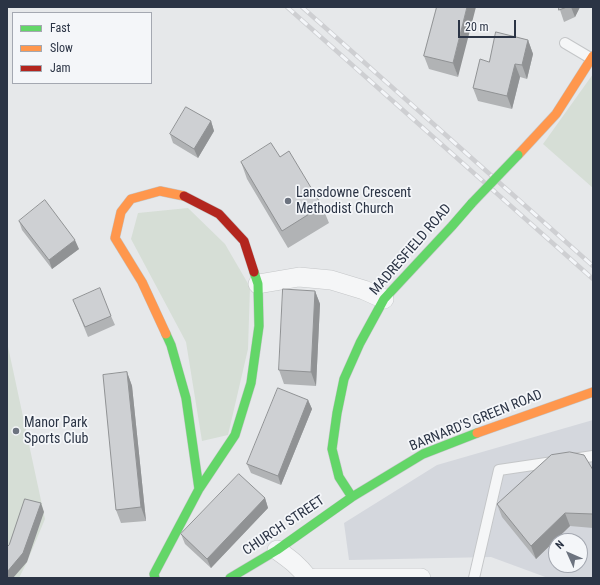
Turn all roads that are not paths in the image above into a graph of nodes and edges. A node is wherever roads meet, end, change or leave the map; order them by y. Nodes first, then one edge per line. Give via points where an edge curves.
1 (565, 43) dead end
2 (592, 58) edge
3 (258, 284) junction
4 (384, 299) junction
5 (593, 392) edge
6 (593, 456) edge
7 (199, 489) junction
8 (352, 497) junction
9 (277, 550) junction
10 (155, 578) edge
11 (230, 578) edge
12 (308, 578) edge
13 (315, 578) edge
14 (421, 578) edge
15 (474, 578) edge

1 - 2 lane
2 - 4 street, MADRESFIELD ROAD, bridge via 556,114
3 - 4 street via 300,277 331,280
3 - 7 street via 259,326 252,383 235,435
3 - 7 street via 244,241 219,214 186,196 160,191 131,199 121,212 115,238 142,282 171,346 186,398
4 - 8 street, MADRESFIELD ROAD via 344,379 337,413 332,449 340,477
5 - 8 street, BARNARD'S GREEN ROAD via 423,454
6 - 15 lane via 499,470
7 - 10 street via 154,574
8 - 9 street, CHURCH STREET
9 - 11 street, CHURCH STREET
9 - 12 street via 300,567
13 - 14 street

